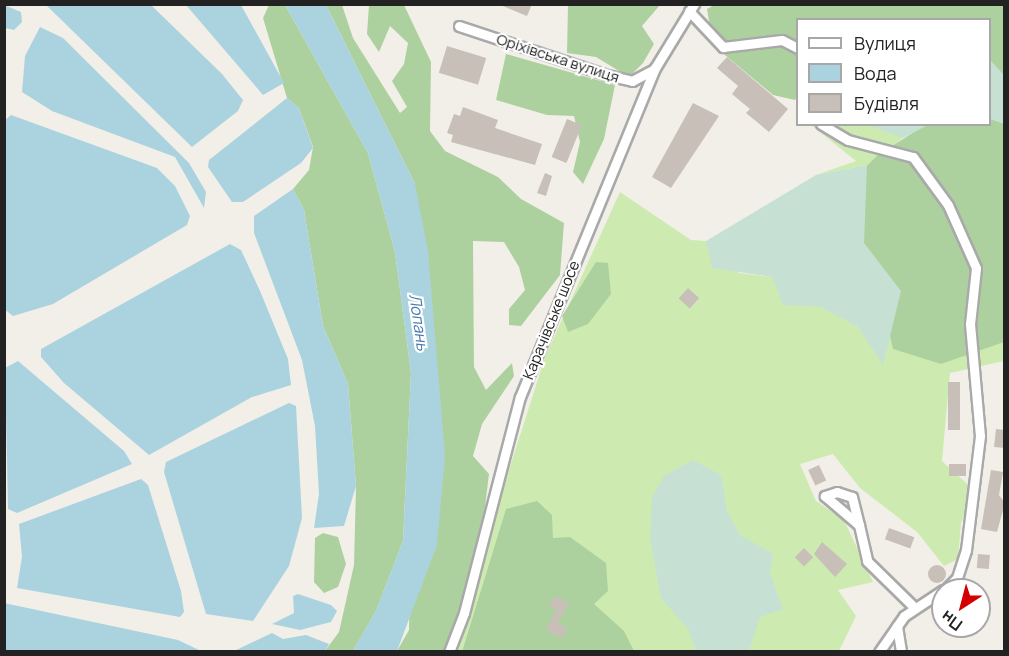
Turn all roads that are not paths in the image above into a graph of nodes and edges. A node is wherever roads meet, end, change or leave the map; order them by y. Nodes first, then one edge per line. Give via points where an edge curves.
1 (691, 8) edge
2 (459, 26) dead end
3 (796, 47) edge
4 (655, 68) junction
5 (824, 126) edge
6 (860, 525) dead end
7 (957, 578) edge
8 (931, 597) edge
9 (914, 607) junction
10 (897, 626) junction
11 (449, 651) edge
12 (879, 651) edge
13 (901, 651) edge

1 - 3 street via 723,47 782,40
1 - 4 street, Карачівське шосе
2 - 4 street, Оріхівська вулиця via 632,81
4 - 11 street, Карачівське шосе via 520,397 464,613
5 - 7 street via 848,140 913,157 948,205 976,268 970,324 979,447 966,550
6 - 9 street via 860,548 867,561
8 - 9 street
9 - 10 street
10 - 12 street
10 - 13 street

